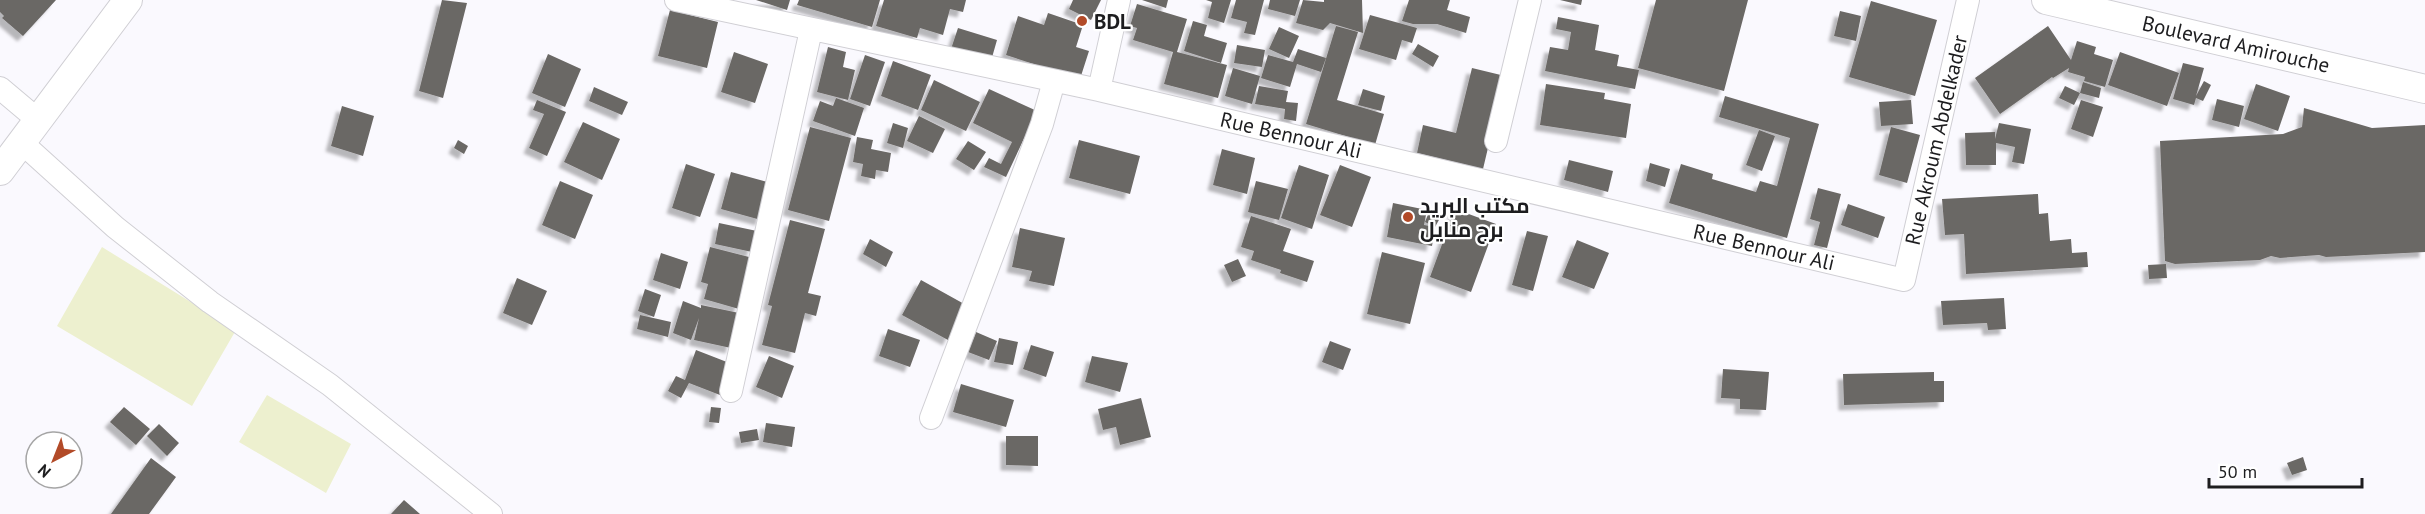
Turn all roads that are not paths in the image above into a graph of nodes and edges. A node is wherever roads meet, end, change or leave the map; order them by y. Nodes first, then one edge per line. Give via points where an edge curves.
1 (128, 0) edge
2 (676, 0) edge
3 (1119, 0) edge
4 (1530, 0) edge
5 (1968, 0) edge
6 (2046, 0) edge
7 (811, 30) junction
8 (1054, 81) junction
9 (0, 88) edge
10 (2425, 89) edge
11 (1099, 90) junction
12 (30, 131) junction
13 (1496, 141) dead end
14 (0, 171) edge
15 (1904, 279) joint
16 (731, 391) dead end
17 (931, 418) dead end
18 (491, 514) edge

1 - 12 main road
2 - 7 street, Rue Bennour Ali
3 - 11 street
4 - 13 street
5 - 15 street, Rue Akroum Abdelkader
6 - 10 main road, Boulevard Amirouche
7 - 8 street, Rue Bennour Ali
7 - 16 street
8 - 11 street, Rue Bennour Ali
8 - 17 street via 1042,124
9 - 12 street
11 - 15 street, Rue Bennour Ali
12 - 14 main road
12 - 18 street via 115,227 210,302 330,385

